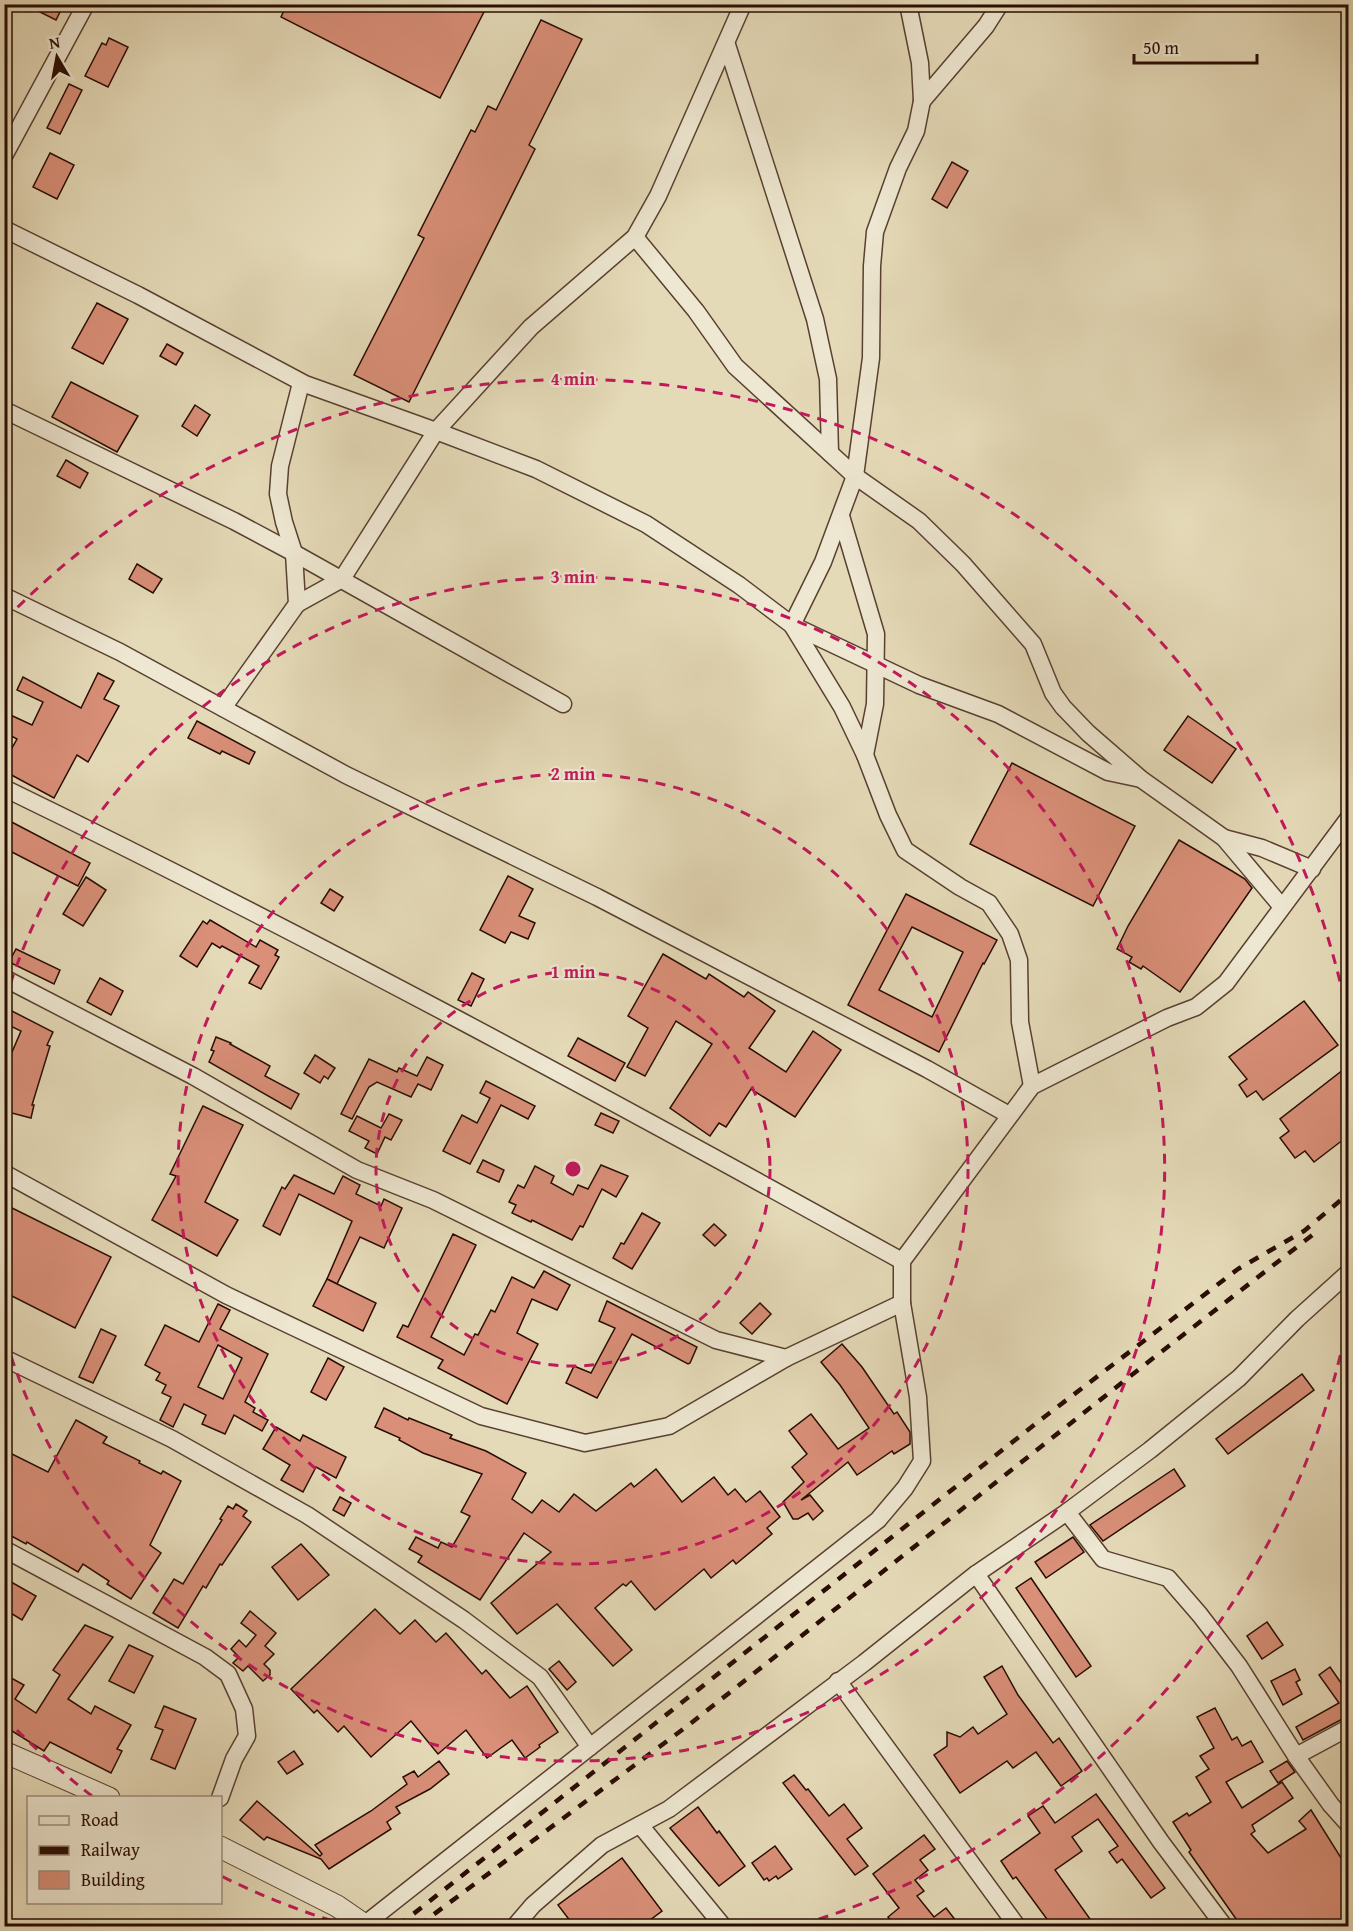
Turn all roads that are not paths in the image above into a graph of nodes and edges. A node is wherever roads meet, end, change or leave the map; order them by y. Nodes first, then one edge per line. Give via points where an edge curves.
1 (86, 4) edge
2 (743, 4) edge
3 (908, 4) edge
4 (1000, 4) edge
5 (727, 45) junction
6 (922, 101) junction
7 (4, 156) edge
8 (4, 229) edge
9 (635, 237) junction
10 (301, 382) junction
11 (4, 410) edge
12 (436, 431) junction
13 (830, 453) junction
14 (855, 476) junction
15 (841, 516) junction
16 (294, 553) junction
17 (342, 579) junction
18 (4, 596) edge
19 (297, 604) junction
20 (792, 625) junction
21 (876, 663) junction
22 (563, 704) dead end
23 (223, 708) junction
24 (865, 755) junction
25 (1141, 779) junction
26 (4, 788) edge
27 (1348, 819) edge
28 (1224, 838) junction
29 (1312, 869) junction
30 (1282, 907) junction
31 (4, 978) edge
32 (1032, 1086) junction
33 (1009, 1115) junction
34 (4, 1173) edge
35 (902, 1261) junction
36 (1348, 1273) edge
37 (902, 1303) junction
38 (4, 1358) edge
39 (786, 1358) junction
40 (1067, 1512) junction
41 (4, 1549) edge
42 (975, 1574) junction
43 (838, 1681) junction
44 (1348, 1728) edge
45 (590, 1747) junction
46 (4, 1752) edge
47 (1296, 1756) junction
48 (107, 1796) edge
49 (221, 1796) edge
50 (1348, 1824) edge
51 (640, 1825) junction
52 (222, 1848) edge
53 (364, 1926) edge
54 (515, 1926) edge
55 (723, 1926) edge
56 (1017, 1926) edge
57 (1224, 1926) edge

1 - 7 street
2 - 5 street
3 - 6 street via 920,63
4 - 6 street
5 - 9 street via 658,196
5 - 13 street via 815,319 828,379
6 - 14 street via 916,131 875,232 871,358
8 - 10 street
9 - 12 street via 531,327
9 - 13 street via 735,366
10 - 12 street
10 - 16 street via 279,475 280,503
11 - 16 street
12 - 17 street
12 - 20 street via 536,469 646,524
13 - 14 street
14 - 15 street
14 - 25 street via 919,520 963,564 1033,644 1053,693 1063,707
15 - 20 street
15 - 21 street via 876,634
16 - 17 street
16 - 19 street
17 - 19 street
17 - 22 street
18 - 23 street
19 - 23 street
20 - 21 street
20 - 24 street via 842,707
21 - 24 street via 875,704
21 - 25 street via 919,685 998,714 1108,772
23 - 33 street via 346,775 597,897
24 - 32 street via 905,850 989,903 1010,934 1019,960 1020,1022
25 - 28 street
26 - 35 street via 141,854 578,1082
27 - 29 street
28 - 29 street via 1262,848
28 - 30 street
29 - 30 street
30 - 32 street via 1226,983 1196,1007
31 - 39 street via 193,1076 357,1170 433,1200 716,1340
32 - 33 street
33 - 35 street
34 - 39 street via 226,1295 481,1416 585,1443 669,1426
35 - 37 street
36 - 40 street via 1239,1378
37 - 39 street
37 - 45 street via 922,1442 922,1461 905,1488 878,1520
38 - 45 street via 172,1439 307,1515 464,1620 540,1677
40 - 42 street
40 - 47 street via 1103,1559 1168,1578 1239,1666
41 - 49 street via 205,1657 228,1674 244,1709 247,1736
42 - 43 street
42 - 57 street
43 - 51 street via 669,1809
43 - 56 street
44 - 47 street
45 - 53 street
46 - 48 street
47 - 50 street
51 - 54 street via 602,1845 533,1905
51 - 55 street
52 - 53 street via 337,1906

